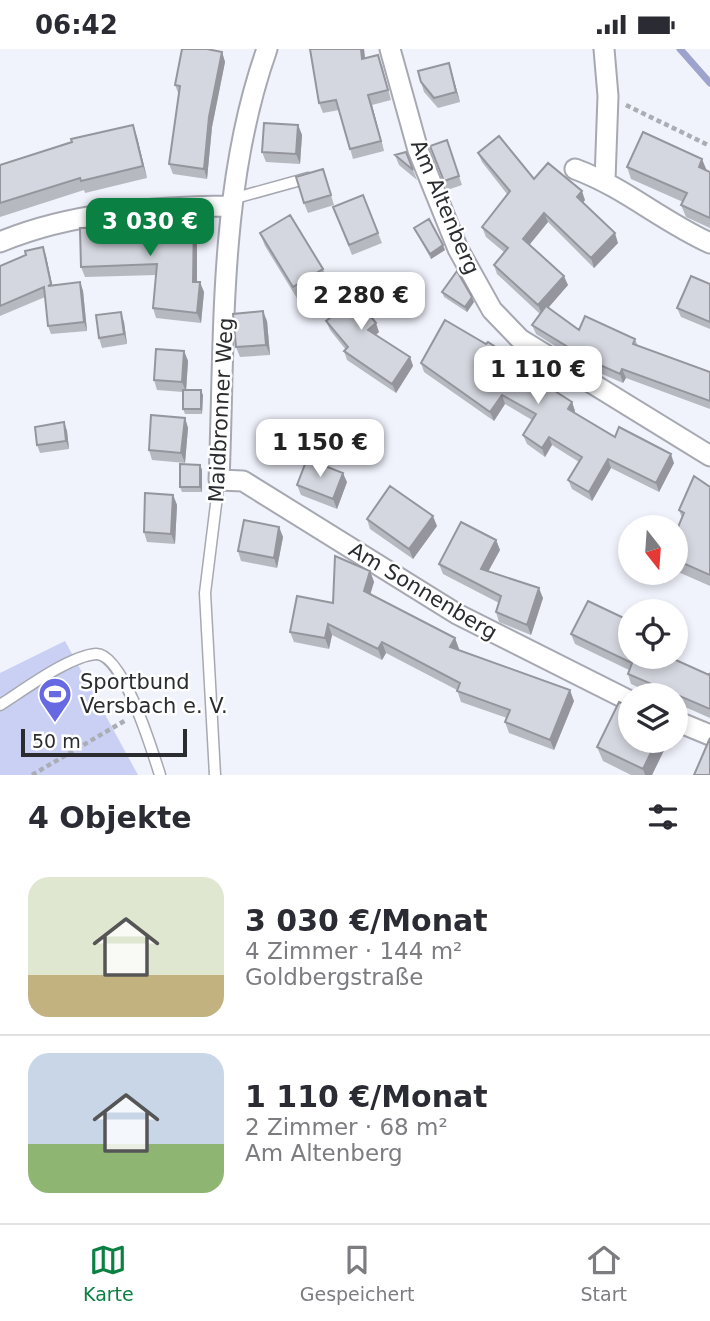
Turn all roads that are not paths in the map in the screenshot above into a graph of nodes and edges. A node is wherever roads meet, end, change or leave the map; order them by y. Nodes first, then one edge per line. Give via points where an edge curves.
1 (267, 49) edge
2 (390, 49) edge
3 (604, 49) edge
4 (575, 169) dead end
5 (322, 173) edge
6 (605, 180) junction
7 (230, 202) junction
8 (0, 241) edge
9 (710, 243) edge
10 (710, 456) edge
11 (219, 480) junction
12 (618, 695) edge
13 (0, 705) edge
14 (688, 726) edge
15 (710, 735) edge
16 (160, 775) edge
17 (215, 775) edge

1 - 7 street, Maidbronner Weg via 248,101
2 - 10 street, Am Altenberg via 418,150 458,249 492,310 520,339
3 - 6 street via 608,96
4 - 6 street
5 - 7 lane
6 - 9 street via 679,229
7 - 8 street via 106,214
7 - 11 street, Maidbronner Weg
11 - 12 street, Am Sonnenberg via 243,481 457,614
11 - 17 lane, Maidbronner Weg via 205,593
13 - 16 lane via 79,659 98,654 107,657 139,713
14 - 15 street

